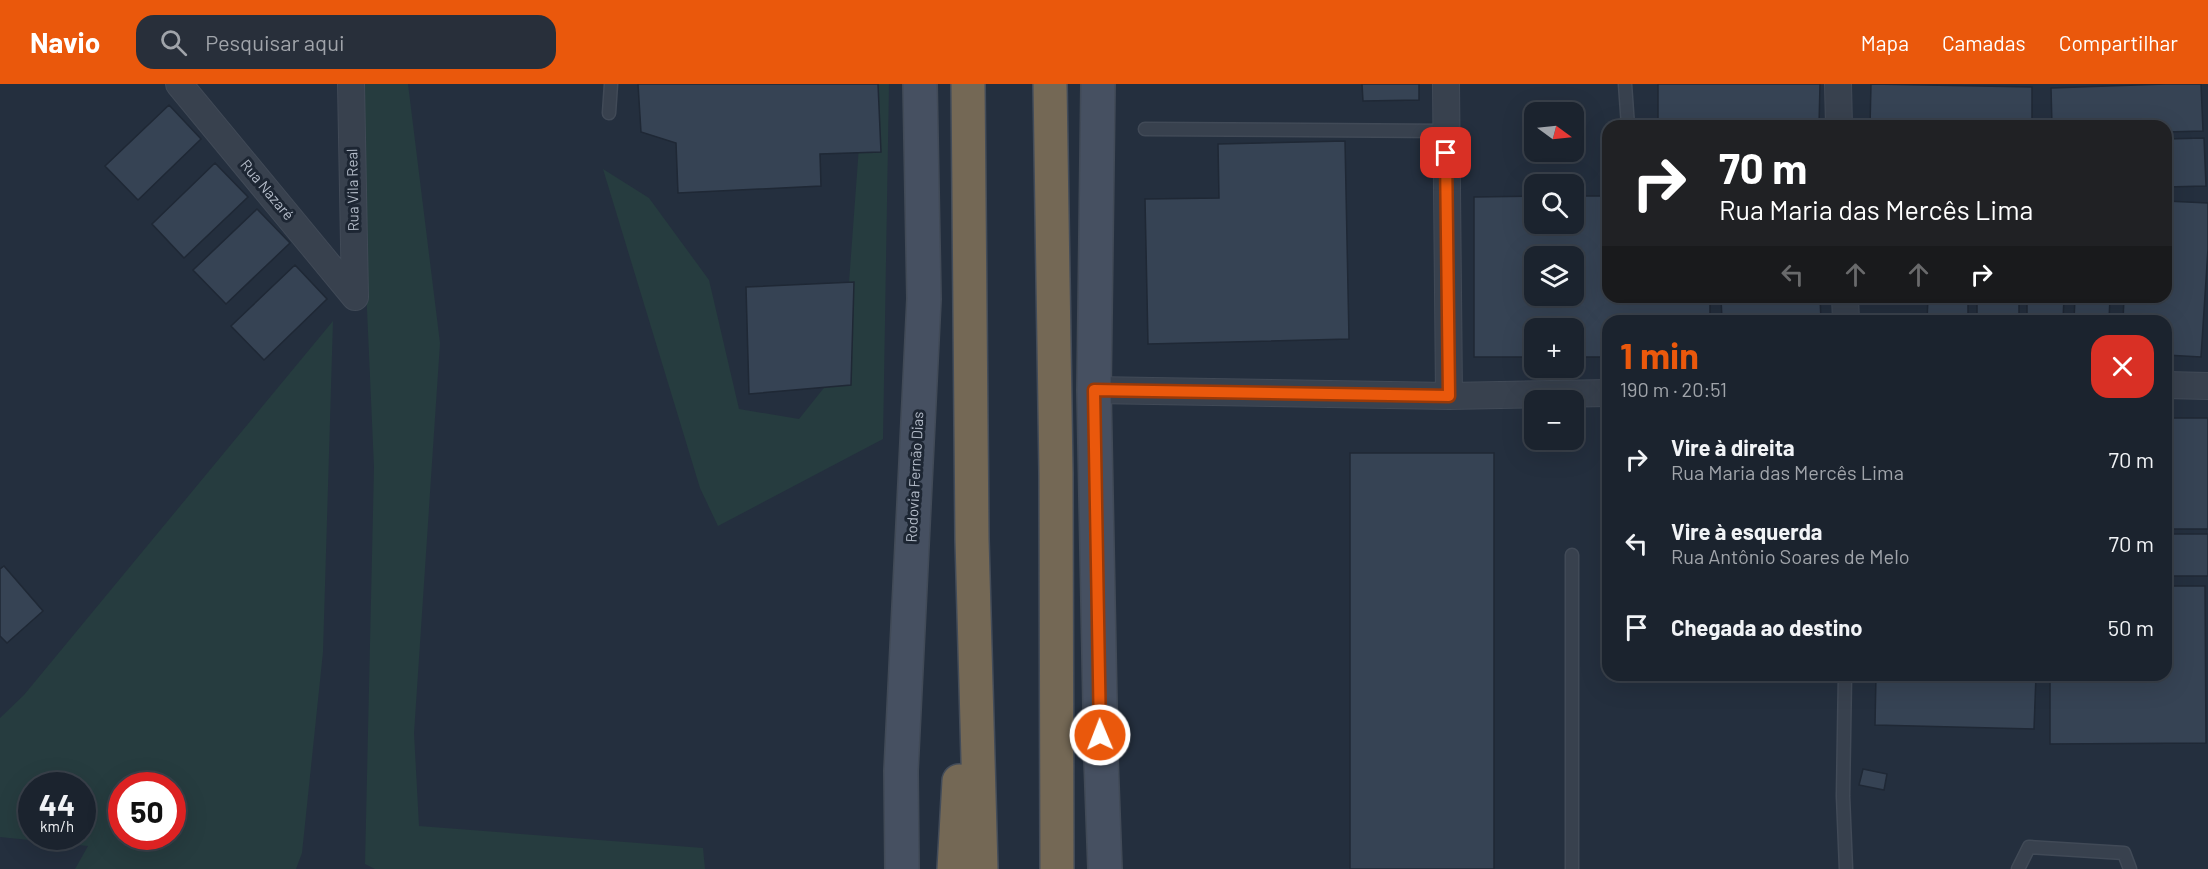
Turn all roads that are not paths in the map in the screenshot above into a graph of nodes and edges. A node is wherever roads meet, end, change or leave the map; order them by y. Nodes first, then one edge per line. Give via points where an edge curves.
1 (179, 84) edge
2 (351, 84) edge
3 (611, 84) edge
4 (920, 84) edge
5 (968, 84) edge
6 (1050, 84) edge
7 (1098, 84) edge
8 (1446, 84) edge
9 (1625, 84) edge
10 (1838, 84) edge
11 (609, 113) dead end
12 (1628, 120) edge
13 (1839, 120) edge
14 (1145, 129) dead end
15 (1446, 131) junction
16 (355, 297) joint
17 (2172, 385) edge
18 (2208, 386) edge
19 (1094, 390) junction
20 (1602, 393) edge
21 (1449, 396) junction
22 (972, 525) junction
23 (1572, 555) dead end
24 (1845, 681) edge
25 (902, 869) edge
26 (954, 869) edge
27 (981, 869) edge
28 (1057, 869) edge
29 (1105, 869) edge
30 (1572, 869) edge
31 (1846, 869) edge
32 (2018, 869) edge
33 (2130, 869) edge

1 - 16 street, Rua Nazaré
2 - 16 street, Rua Vila Real
3 - 11 lane
4 - 25 main road, Rodovia Fernão Dias via 924,299 902,771
5 - 22 highway
6 - 28 highway
7 - 19 main road
8 - 15 street
9 - 12 lane
10 - 13 street
14 - 15 lane
15 - 21 street
17 - 18 street
19 - 21 street
19 - 29 main road
20 - 21 street
22 - 26 highway
22 - 27 highway
23 - 30 lane
24 - 31 lane
32 - 33 lane via 2029,847 2124,853

